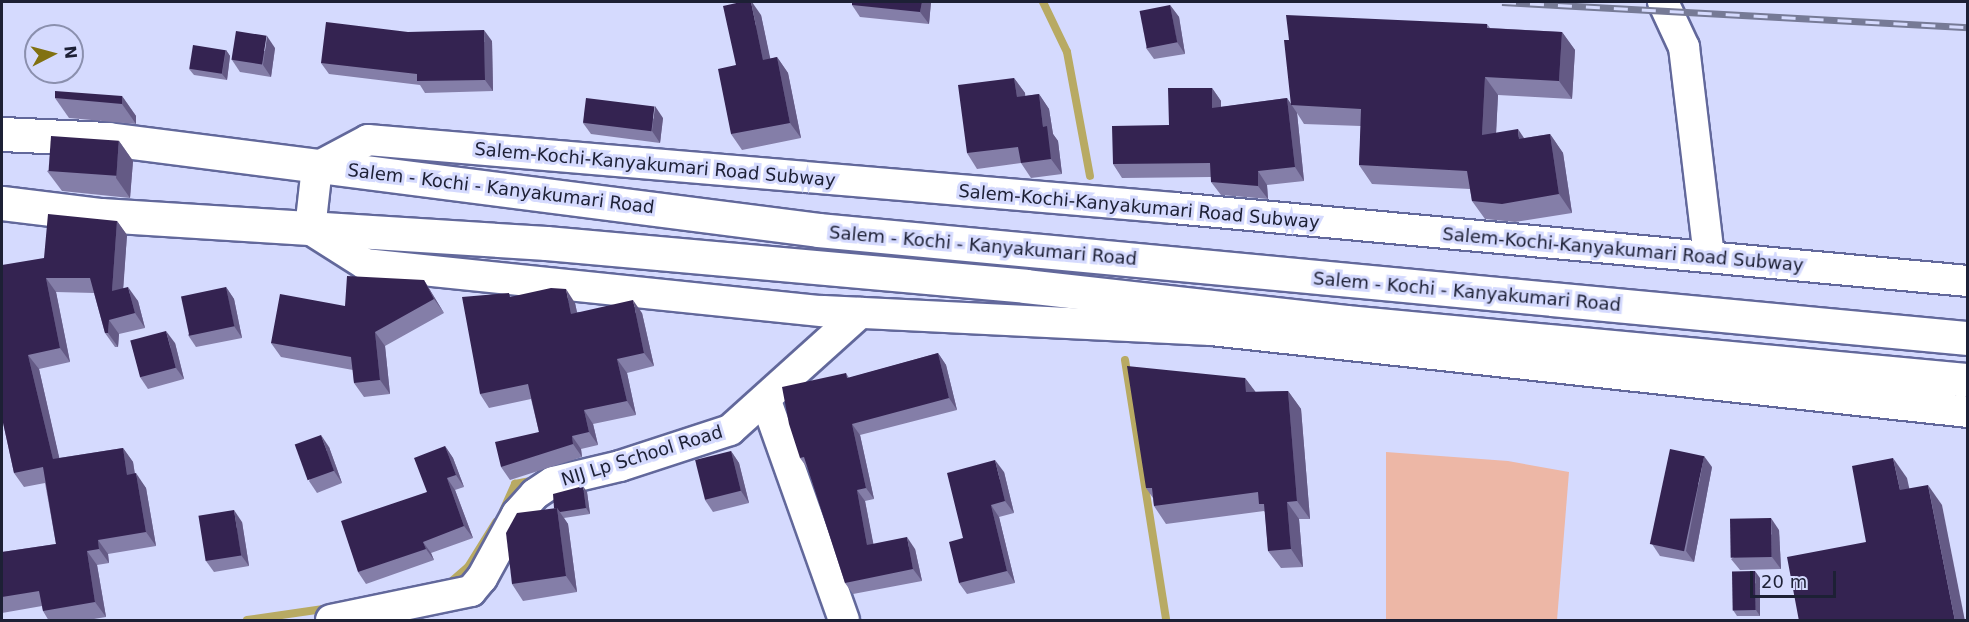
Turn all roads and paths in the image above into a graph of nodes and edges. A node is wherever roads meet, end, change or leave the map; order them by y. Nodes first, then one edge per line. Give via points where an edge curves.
1 (1663, 2) edge
2 (2, 134) edge
3 (317, 167) junction
4 (2, 203) edge
5 (310, 229) junction
6 (1709, 257) junction
7 (1968, 281) edge
8 (860, 314) junction
9 (1968, 338) edge
10 (1968, 380) edge
11 (766, 401) junction
12 (1968, 412) edge
13 (331, 621) edge
14 (844, 621) edge

1 - 6 street via 1684,47
2 - 3 highway, Salem - Kochi - Kanyakumari Road via 108,139
3 - 5 street
3 - 6 street, Salem-Kochi-Kanyakumari Road Subway via 368,140
3 - 9 highway, Salem - Kochi - Kanyakumari Road via 818,230
4 - 5 highway, Salem - Kochi - Kanyakumari Road via 101,215
5 - 8 street via 365,264
5 - 10 highway, Salem - Kochi - Kanyakumari Road via 546,243 1025,286 1346,322
6 - 7 street, Salem-Kochi-Kanyakumari Road Subway
8 - 11 street, NIJ Lp School Road
8 - 12 street via 1211,330
11 - 13 street, NIJ Lp School Road via 730,430 712,437 553,482 517,514 471,591
11 - 14 street via 813,524

